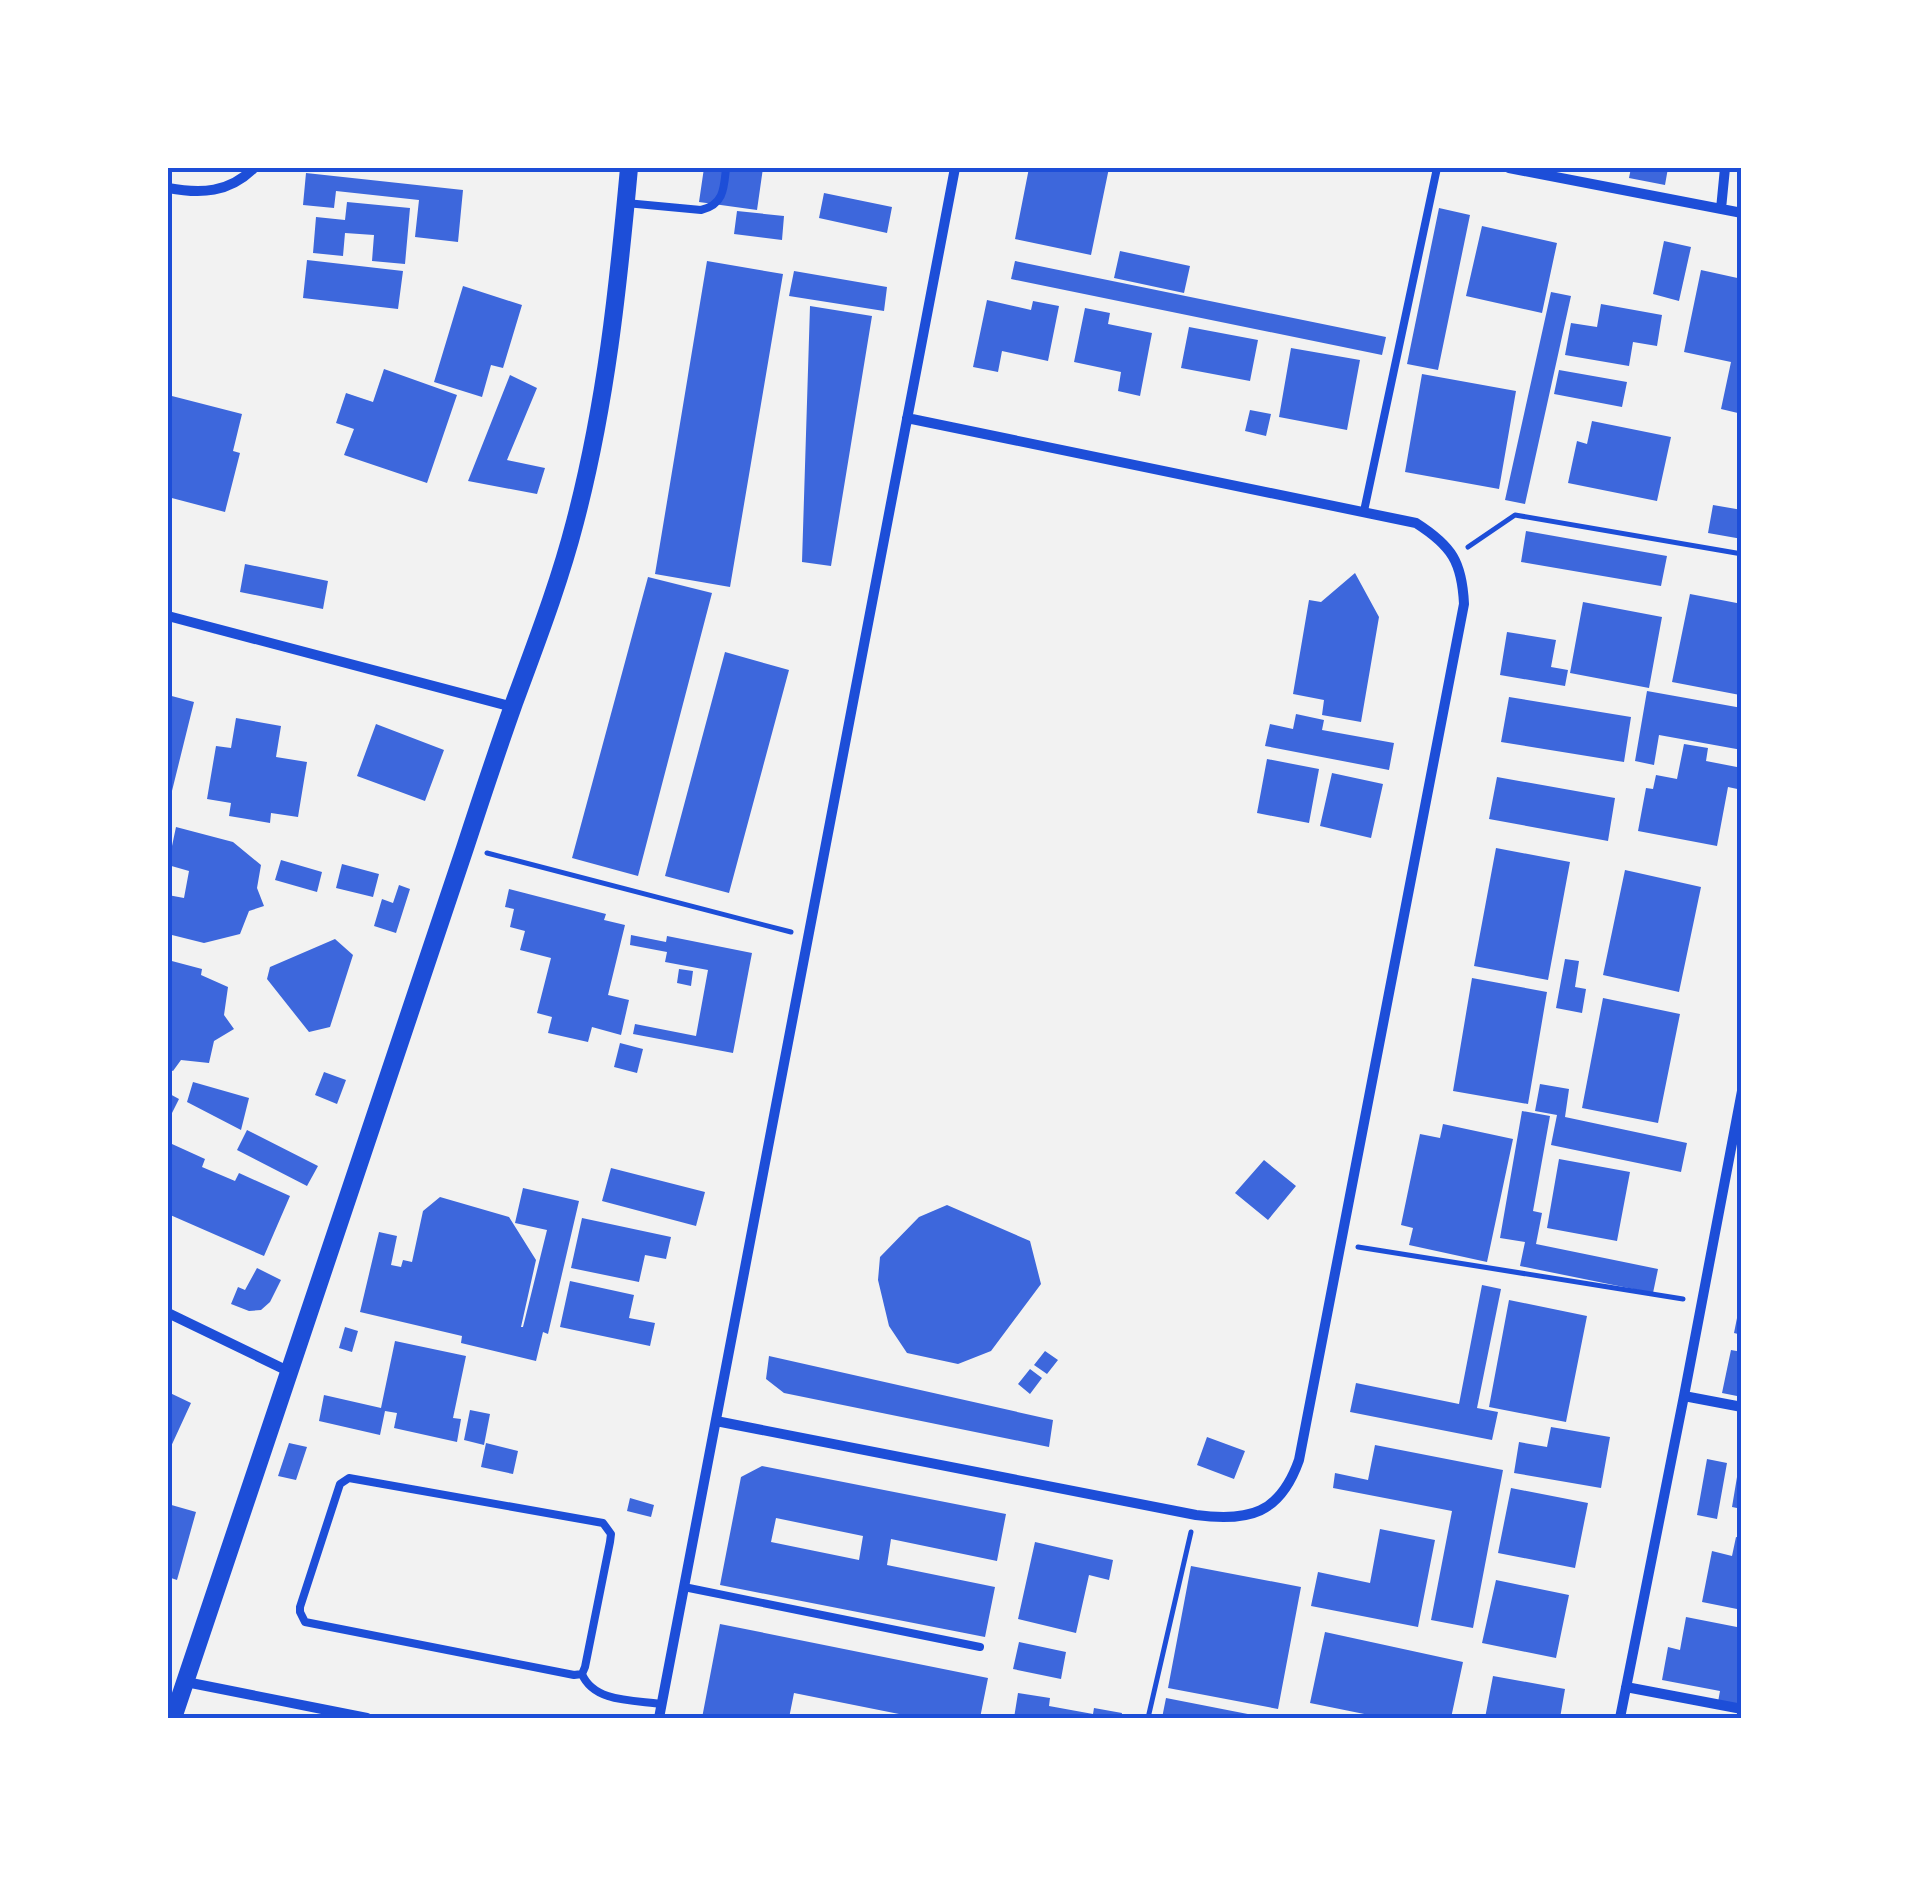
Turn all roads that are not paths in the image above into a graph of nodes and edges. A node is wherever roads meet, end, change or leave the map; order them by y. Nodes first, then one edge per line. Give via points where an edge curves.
1 (254, 168) edge
2 (629, 168) edge
3 (726, 168) edge
4 (954, 168) edge
5 (1437, 168) edge
6 (1509, 168) edge
7 (1725, 168) edge
8 (1566, 173) edge
9 (168, 188) edge
10 (626, 203) junction
11 (1721, 209) junction
12 (1742, 213) edge
13 (907, 418) junction
14 (1364, 511) junction
15 (168, 616) edge
16 (513, 707) junction
17 (1741, 1098) edge
18 (168, 1313) edge
19 (290, 1372) junction
20 (1684, 1396) junction
21 (1742, 1407) edge
22 (716, 1420) junction
23 (684, 1588) junction
24 (980, 1646) dead end
25 (582, 1674) junction
26 (186, 1682) junction
27 (1626, 1687) junction
28 (662, 1704) junction
29 (1742, 1710) edge
30 (173, 1718) edge
31 (367, 1718) edge
32 (659, 1718) edge
33 (1620, 1718) edge

1 - 9 street via 226,188
2 - 10 street
3 - 10 lane via 722,195 710,208
4 - 13 street
5 - 14 lane
6 - 8 street
7 - 11 street
8 - 11 street
10 - 16 street via 612,334 575,524
11 - 12 street
13 - 14 street
13 - 22 street
14 - 22 street via 1416,523 1438,537 1454,556 1464,604 1291,1481 1259,1512 1237,1518 1196,1514
15 - 16 street
16 - 19 street
17 - 20 street
18 - 19 street
19 - 26 street
20 - 21 street
20 - 27 street
22 - 23 street
23 - 24 lane
23 - 28 street
25 - 25 lane via 610,1542 603,1523 355,1478 340,1484 300,1607 306,1622
25 - 28 lane via 603,1695
26 - 30 street
26 - 31 street
27 - 29 street
27 - 33 street
28 - 32 street

